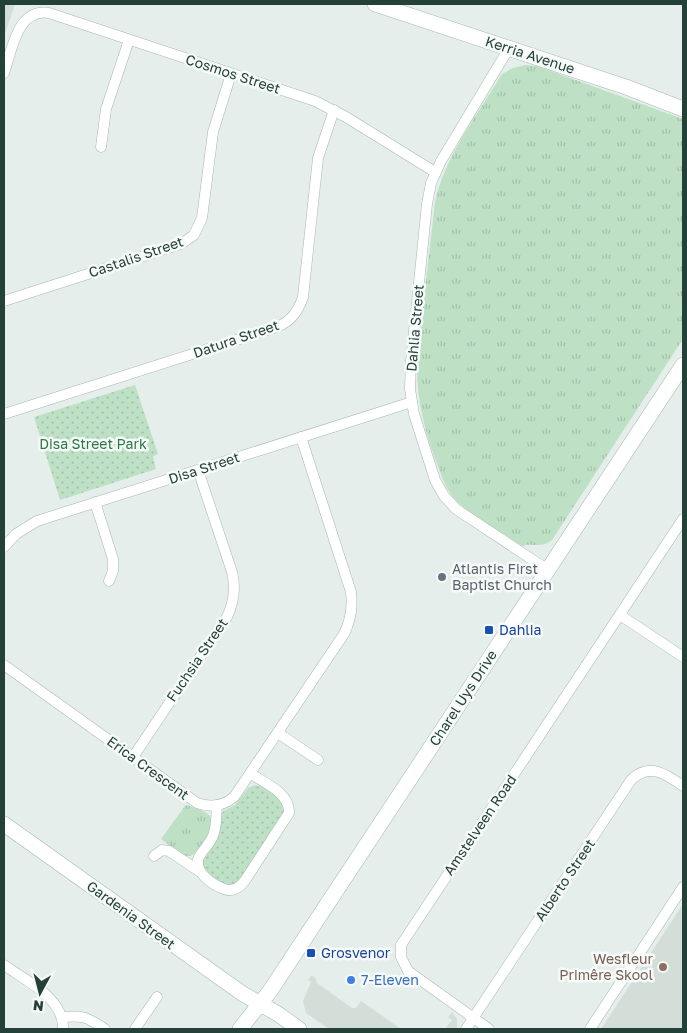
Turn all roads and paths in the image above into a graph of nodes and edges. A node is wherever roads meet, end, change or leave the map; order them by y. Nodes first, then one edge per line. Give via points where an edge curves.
1 (375, 4) edge
2 (129, 40) junction
3 (509, 48) junction
4 (4, 73) edge
5 (231, 74) junction
6 (683, 109) edge
7 (334, 110) junction
8 (101, 147) dead end
9 (436, 172) junction
10 (4, 301) edge
11 (683, 366) edge
12 (412, 402) junction
13 (4, 414) edge
14 (301, 437) junction
15 (198, 470) junction
16 (95, 502) junction
17 (683, 519) edge
18 (4, 547) edge
19 (548, 570) junction
20 (109, 581) dead end
21 (620, 615) junction
22 (683, 657) edge
23 (4, 665) edge
24 (278, 733) junction
25 (133, 757) junction
26 (318, 760) dead end
27 (251, 774) junction
28 (683, 786) edge
29 (217, 805) junction
30 (4, 824) edge
31 (154, 856) dead end
32 (200, 870) junction
33 (683, 887) edge
34 (4, 965) edge
35 (157, 998) dead end
36 (260, 1003) junction
37 (62, 1017) junction
38 (474, 1018) junction
39 (63, 1029) edge
40 (105, 1029) edge
41 (135, 1029) edge
42 (240, 1029) edge
43 (299, 1029) edge
44 (466, 1029) edge
45 (489, 1029) edge
46 (590, 1029) edge

1 - 3 main road, Kerria Avenue
2 - 4 street, Cosmos Street via 43,12 33,14 21,25
2 - 5 street, Cosmos Street
2 - 8 street via 106,109
3 - 6 main road, Kerria Avenue
3 - 9 street, Dahlia Street
5 - 7 street, Cosmos Street
5 - 10 street, Castalis Street via 213,132 202,218 194,235 174,247
7 - 9 street, Cosmos Street
7 - 13 street, Datura Street via 318,158 303,297 288,321
9 - 12 street, Dahlia Street via 427,204 410,375
11 - 19 main road, Charel Uys Drive
12 - 14 street, Disa Street
12 - 19 street, Dahlia Street via 435,480 449,503
14 - 15 street, Disa Street
14 - 24 street via 351,592 352,611 344,634
15 - 16 street, Disa Street
15 - 25 street, Fuchsia Street via 232,572 232,603 227,616
16 - 18 street, Disa Street via 29,524
16 - 20 street via 113,559
17 - 21 street, Amstelveen Road
19 - 36 main road, Charel Uys Drive
21 - 22 street
21 - 38 street, Amstelveen Road via 401,945 402,962 408,970
23 - 25 street, Erica Crescent
24 - 26 street
24 - 27 street
25 - 29 street, Erica Crescent via 197,803
27 - 29 street via 234,797
27 - 32 street via 286,799 287,816 239,887 231,890 222,888
28 - 38 street, Alberto Street via 656,770 640,773 631,780
29 - 32 street via 212,838 198,858
30 - 36 main road, Gardenia Street
31 - 32 street via 162,850 169,851
33 - 46 street
34 - 37 street via 55,1003
35 - 41 street
36 - 42 main road, Charel Uys Drive
36 - 43 main road, Gardenia Street
37 - 39 street
37 - 40 street via 80,1015
38 - 44 street, Alberto Street
38 - 45 street, Amstelveen Road

